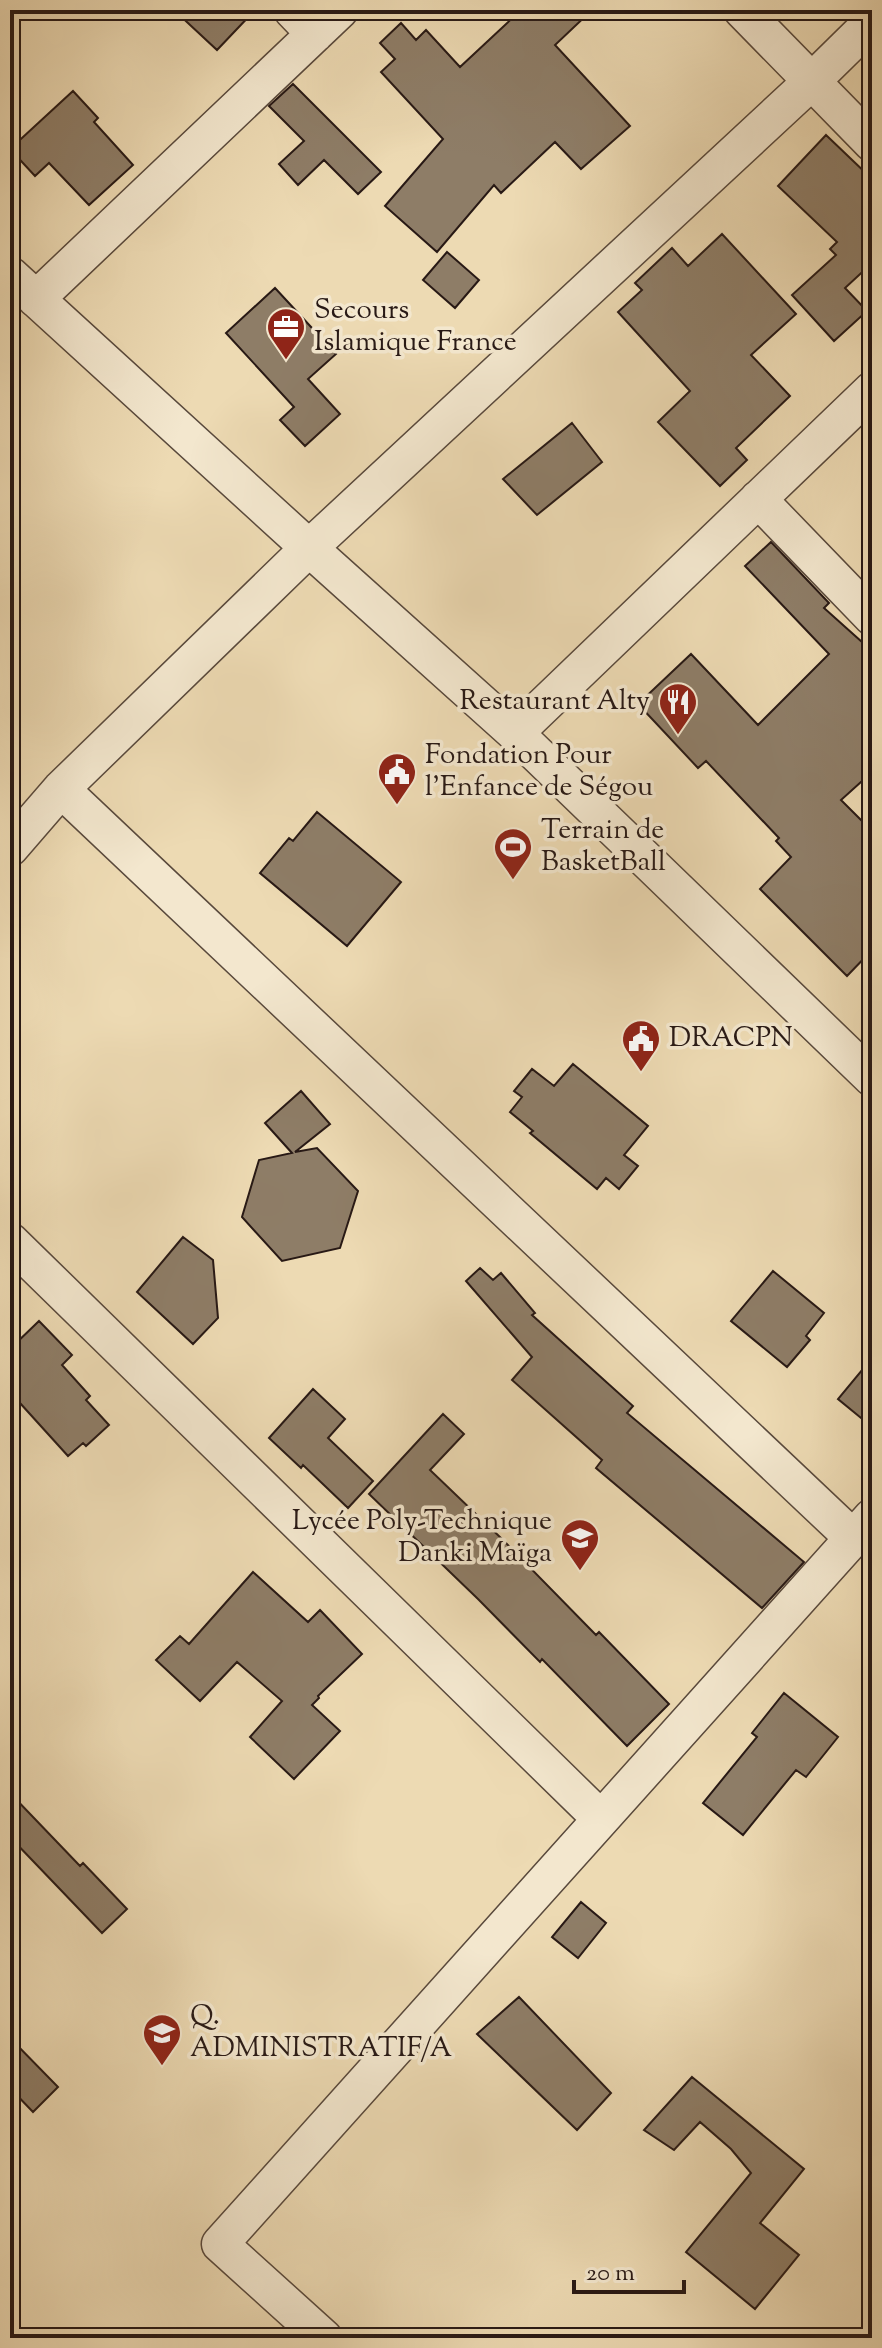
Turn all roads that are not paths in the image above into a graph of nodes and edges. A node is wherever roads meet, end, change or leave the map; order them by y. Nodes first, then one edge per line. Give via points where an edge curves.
1 (742, 10) edge
2 (316, 18) edge
3 (872, 22) edge
4 (812, 81) junction
5 (872, 143) edge
6 (10, 275) edge
7 (36, 299) junction
8 (872, 390) edge
9 (758, 499) junction
10 (309, 548) junction
11 (872, 617) edge
12 (515, 733) junction
13 (61, 789) junction
14 (10, 848) edge
15 (872, 1078) edge
16 (10, 1241) edge
17 (863, 1527) edge
18 (601, 1819) junction
19 (324, 2338) edge

1 - 4 street
2 - 7 street
3 - 4 street
4 - 5 street
4 - 10 street
6 - 7 street
7 - 10 street
8 - 9 street
9 - 11 street
9 - 12 street
10 - 12 street
10 - 13 street
12 - 15 street
13 - 14 street
13 - 17 street
16 - 18 street
17 - 18 street
18 - 19 street via 220,2244

